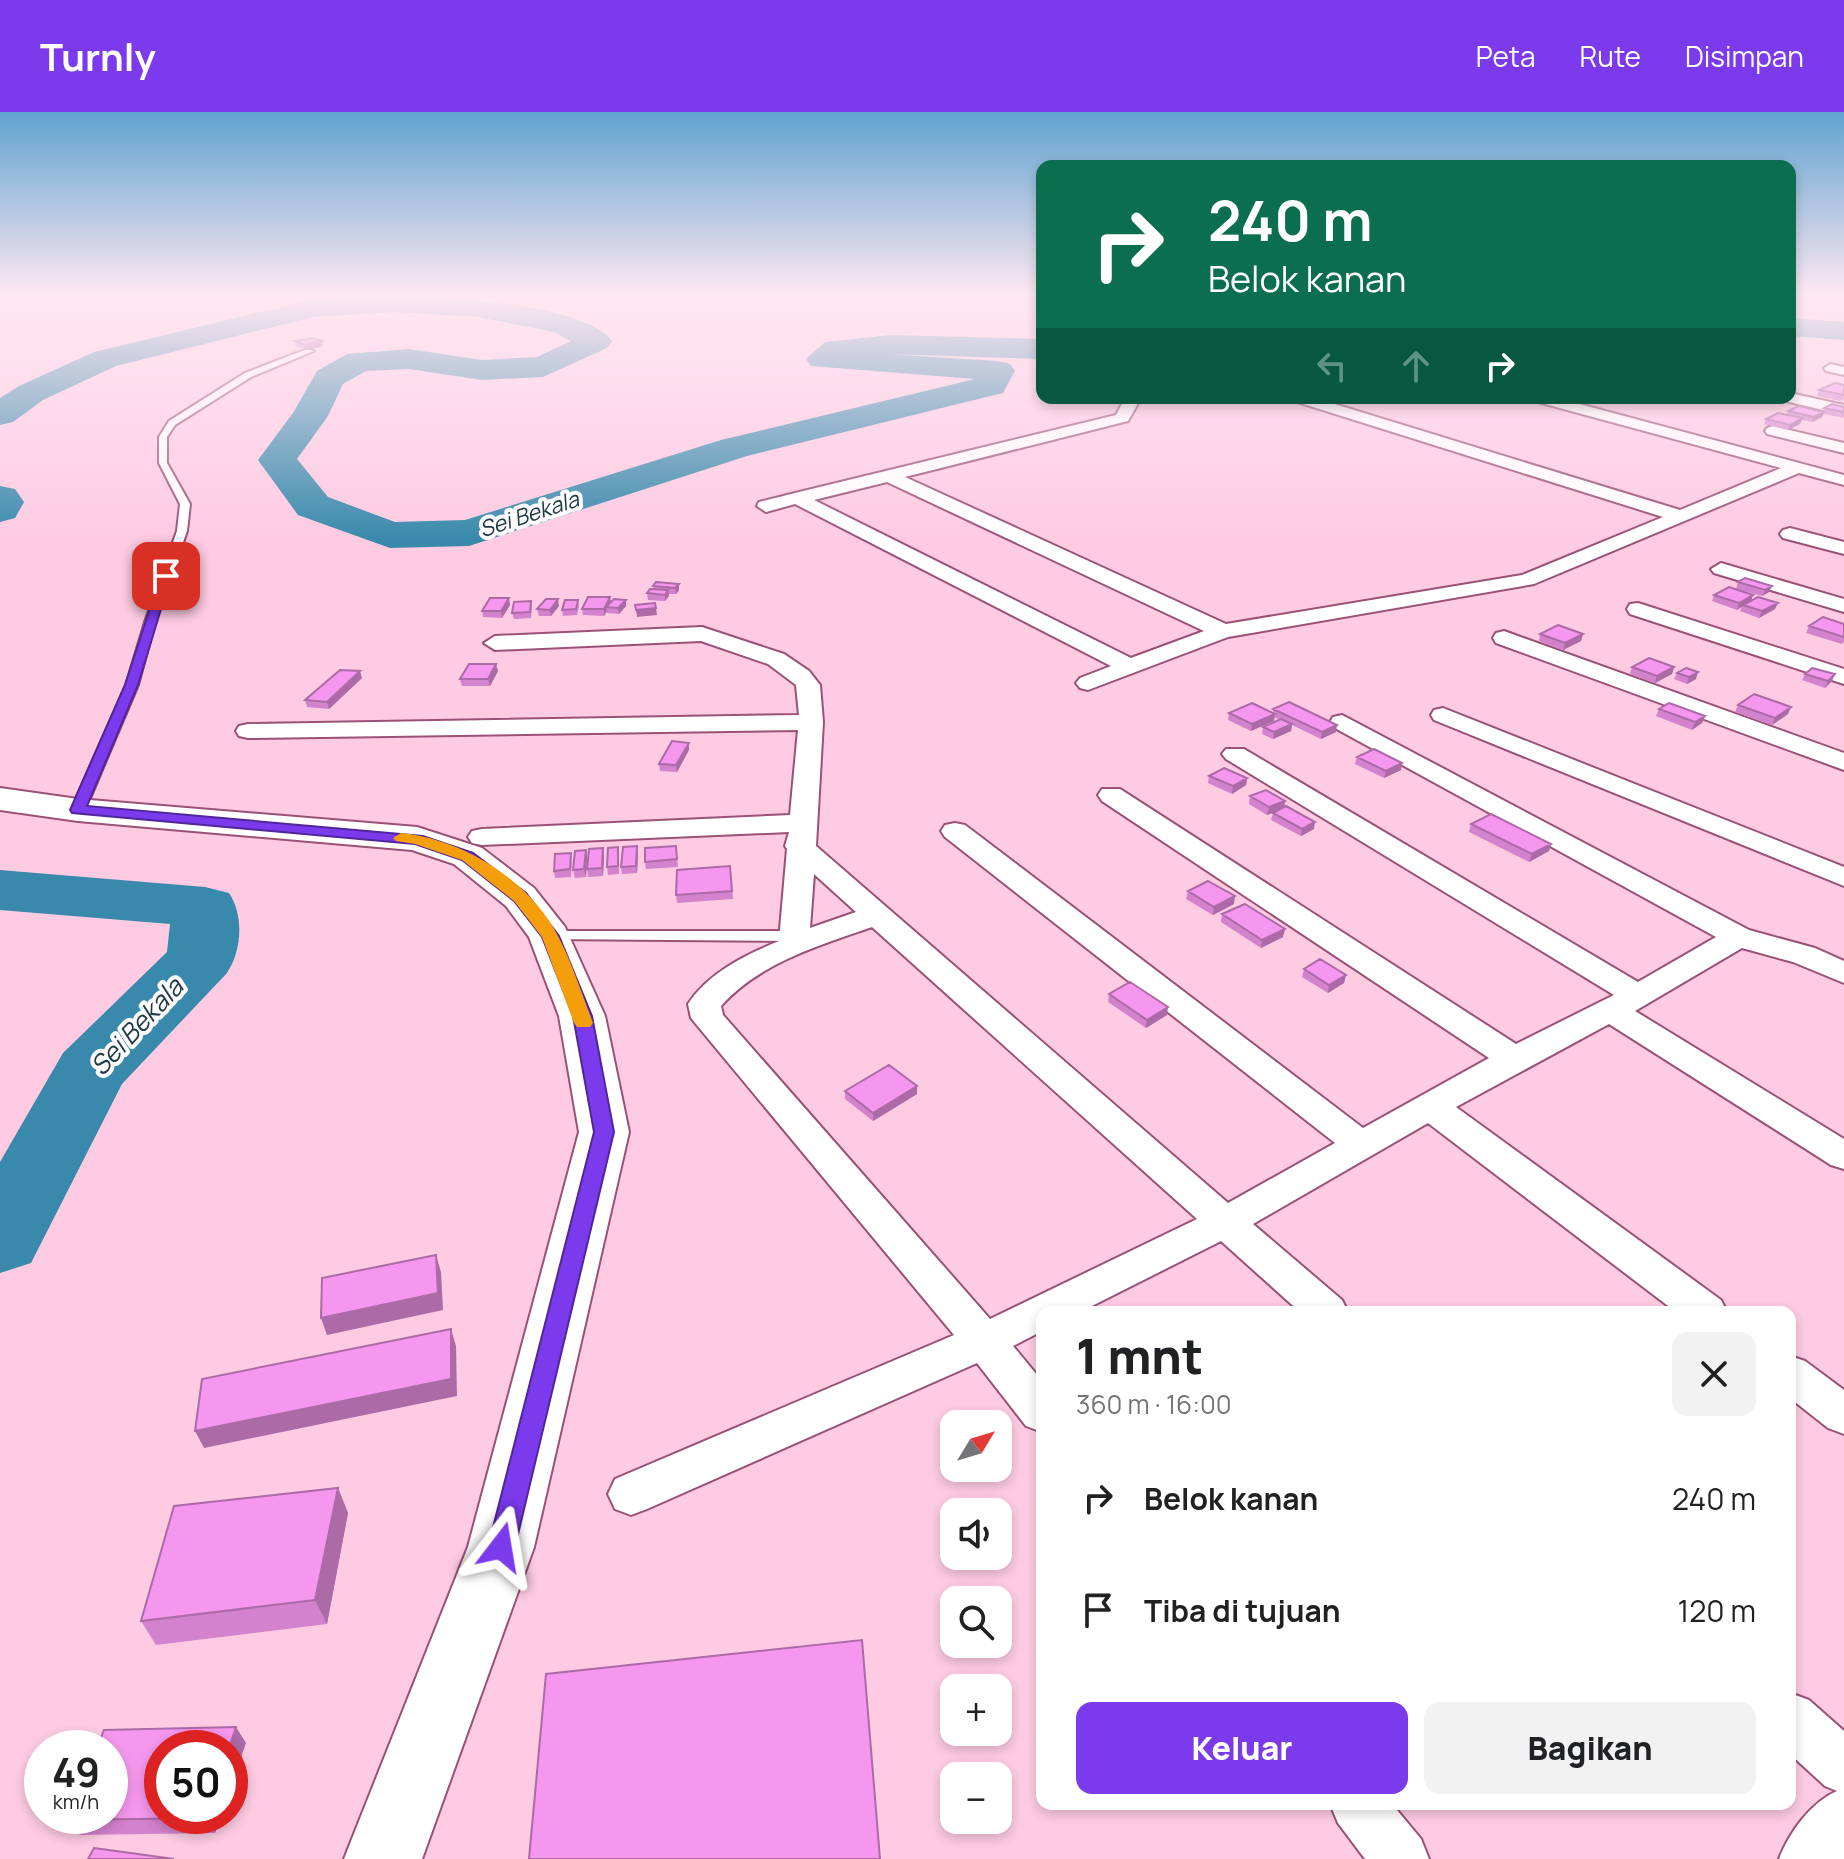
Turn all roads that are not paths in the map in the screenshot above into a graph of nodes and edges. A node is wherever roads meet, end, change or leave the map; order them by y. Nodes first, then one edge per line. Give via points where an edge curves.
1 (246, 377) edge
2 (1796, 399) edge
3 (1130, 404) edge
4 (1318, 404) edge
5 (1560, 404) edge
6 (1844, 410) edge
7 (1773, 431) edge
8 (1844, 448) edge
9 (1791, 470) junction
10 (889, 476) junction
11 (1844, 480) edge
12 (1844, 489) edge
13 (797, 498) junction
14 (766, 506) dead end
15 (1681, 516) junction
16 (1790, 534) dead end
17 (1844, 548) edge
18 (1721, 569) dead end
19 (1844, 606) edge
20 (1638, 609) dead end
21 (1223, 631) junction
22 (1504, 638) dead end
23 (495, 643) dead end
24 (1130, 667) junction
25 (1844, 677) edge
26 (1088, 683) dead end
27 (1443, 715) dead end
28 (811, 722) junction
29 (1342, 722) dead end
30 (248, 731) dead end
31 (1235, 754) dead end
32 (1844, 762) edge
33 (1111, 795) dead end
34 (0, 799) edge
35 (78, 810) junction
36 (955, 831) dead end
37 (801, 834) junction
38 (482, 837) dead end
39 (1844, 877) edge
40 (879, 914) junction
41 (550, 936) junction
42 (1738, 937) junction
43 (794, 941) junction
44 (1842, 969) edge
45 (1624, 1003) junction
46 (1514, 1059) junction
47 (1431, 1107) junction
48 (1360, 1144) junction
49 (1844, 1156) edge
50 (1225, 1222) junction
51 (1054, 1306) edge
52 (1320, 1306) edge
53 (1698, 1306) edge
54 (1036, 1315) edge
55 (984, 1341) junction
56 (1796, 1379) edge
57 (1036, 1406) edge
58 (1844, 1415) edge
59 (631, 1494) dead end
60 (1796, 1724) edge
61 (1844, 1767) edge
62 (1362, 1810) edge
63 (1844, 1816) edge
64 (383, 1859) edge
65 (1401, 1859) edge
66 (1807, 1859) edge

1 - 35 lane via 172,423 163,437 163,463 185,504 182,531 132,685
2 - 6 street
3 - 10 street via 1122,418
4 - 15 street
5 - 9 street
7 - 8 street
9 - 11 street
9 - 12 street
9 - 15 street
10 - 13 street
10 - 21 street
13 - 14 street
13 - 24 street
15 - 21 street via 1527,580
16 - 17 street
18 - 19 street
20 - 25 street
21 - 24 street
22 - 32 street
23 - 28 street via 702,634 785,664 801,675 809,687
24 - 26 street
27 - 39 street
28 - 30 street
28 - 37 street
29 - 42 street
31 - 45 street
33 - 46 street
34 - 35 main road
35 - 41 main road via 417,839 468,856 520,897
36 - 48 street
37 - 38 street
37 - 40 street
37 - 43 street
40 - 43 street
40 - 50 street
41 - 43 lane
41 - 64 main road via 582,1016 604,1132 501,1547
42 - 44 street
42 - 45 street
43 - 55 street via 712,993 704,1004 707,1018
45 - 46 street
45 - 49 street
46 - 47 street
47 - 48 street
47 - 53 street
48 - 50 street
50 - 51 street
50 - 52 street
54 - 55 street
55 - 57 street
55 - 59 street
56 - 58 street
60 - 61 street
62 - 65 street
63 - 66 street

